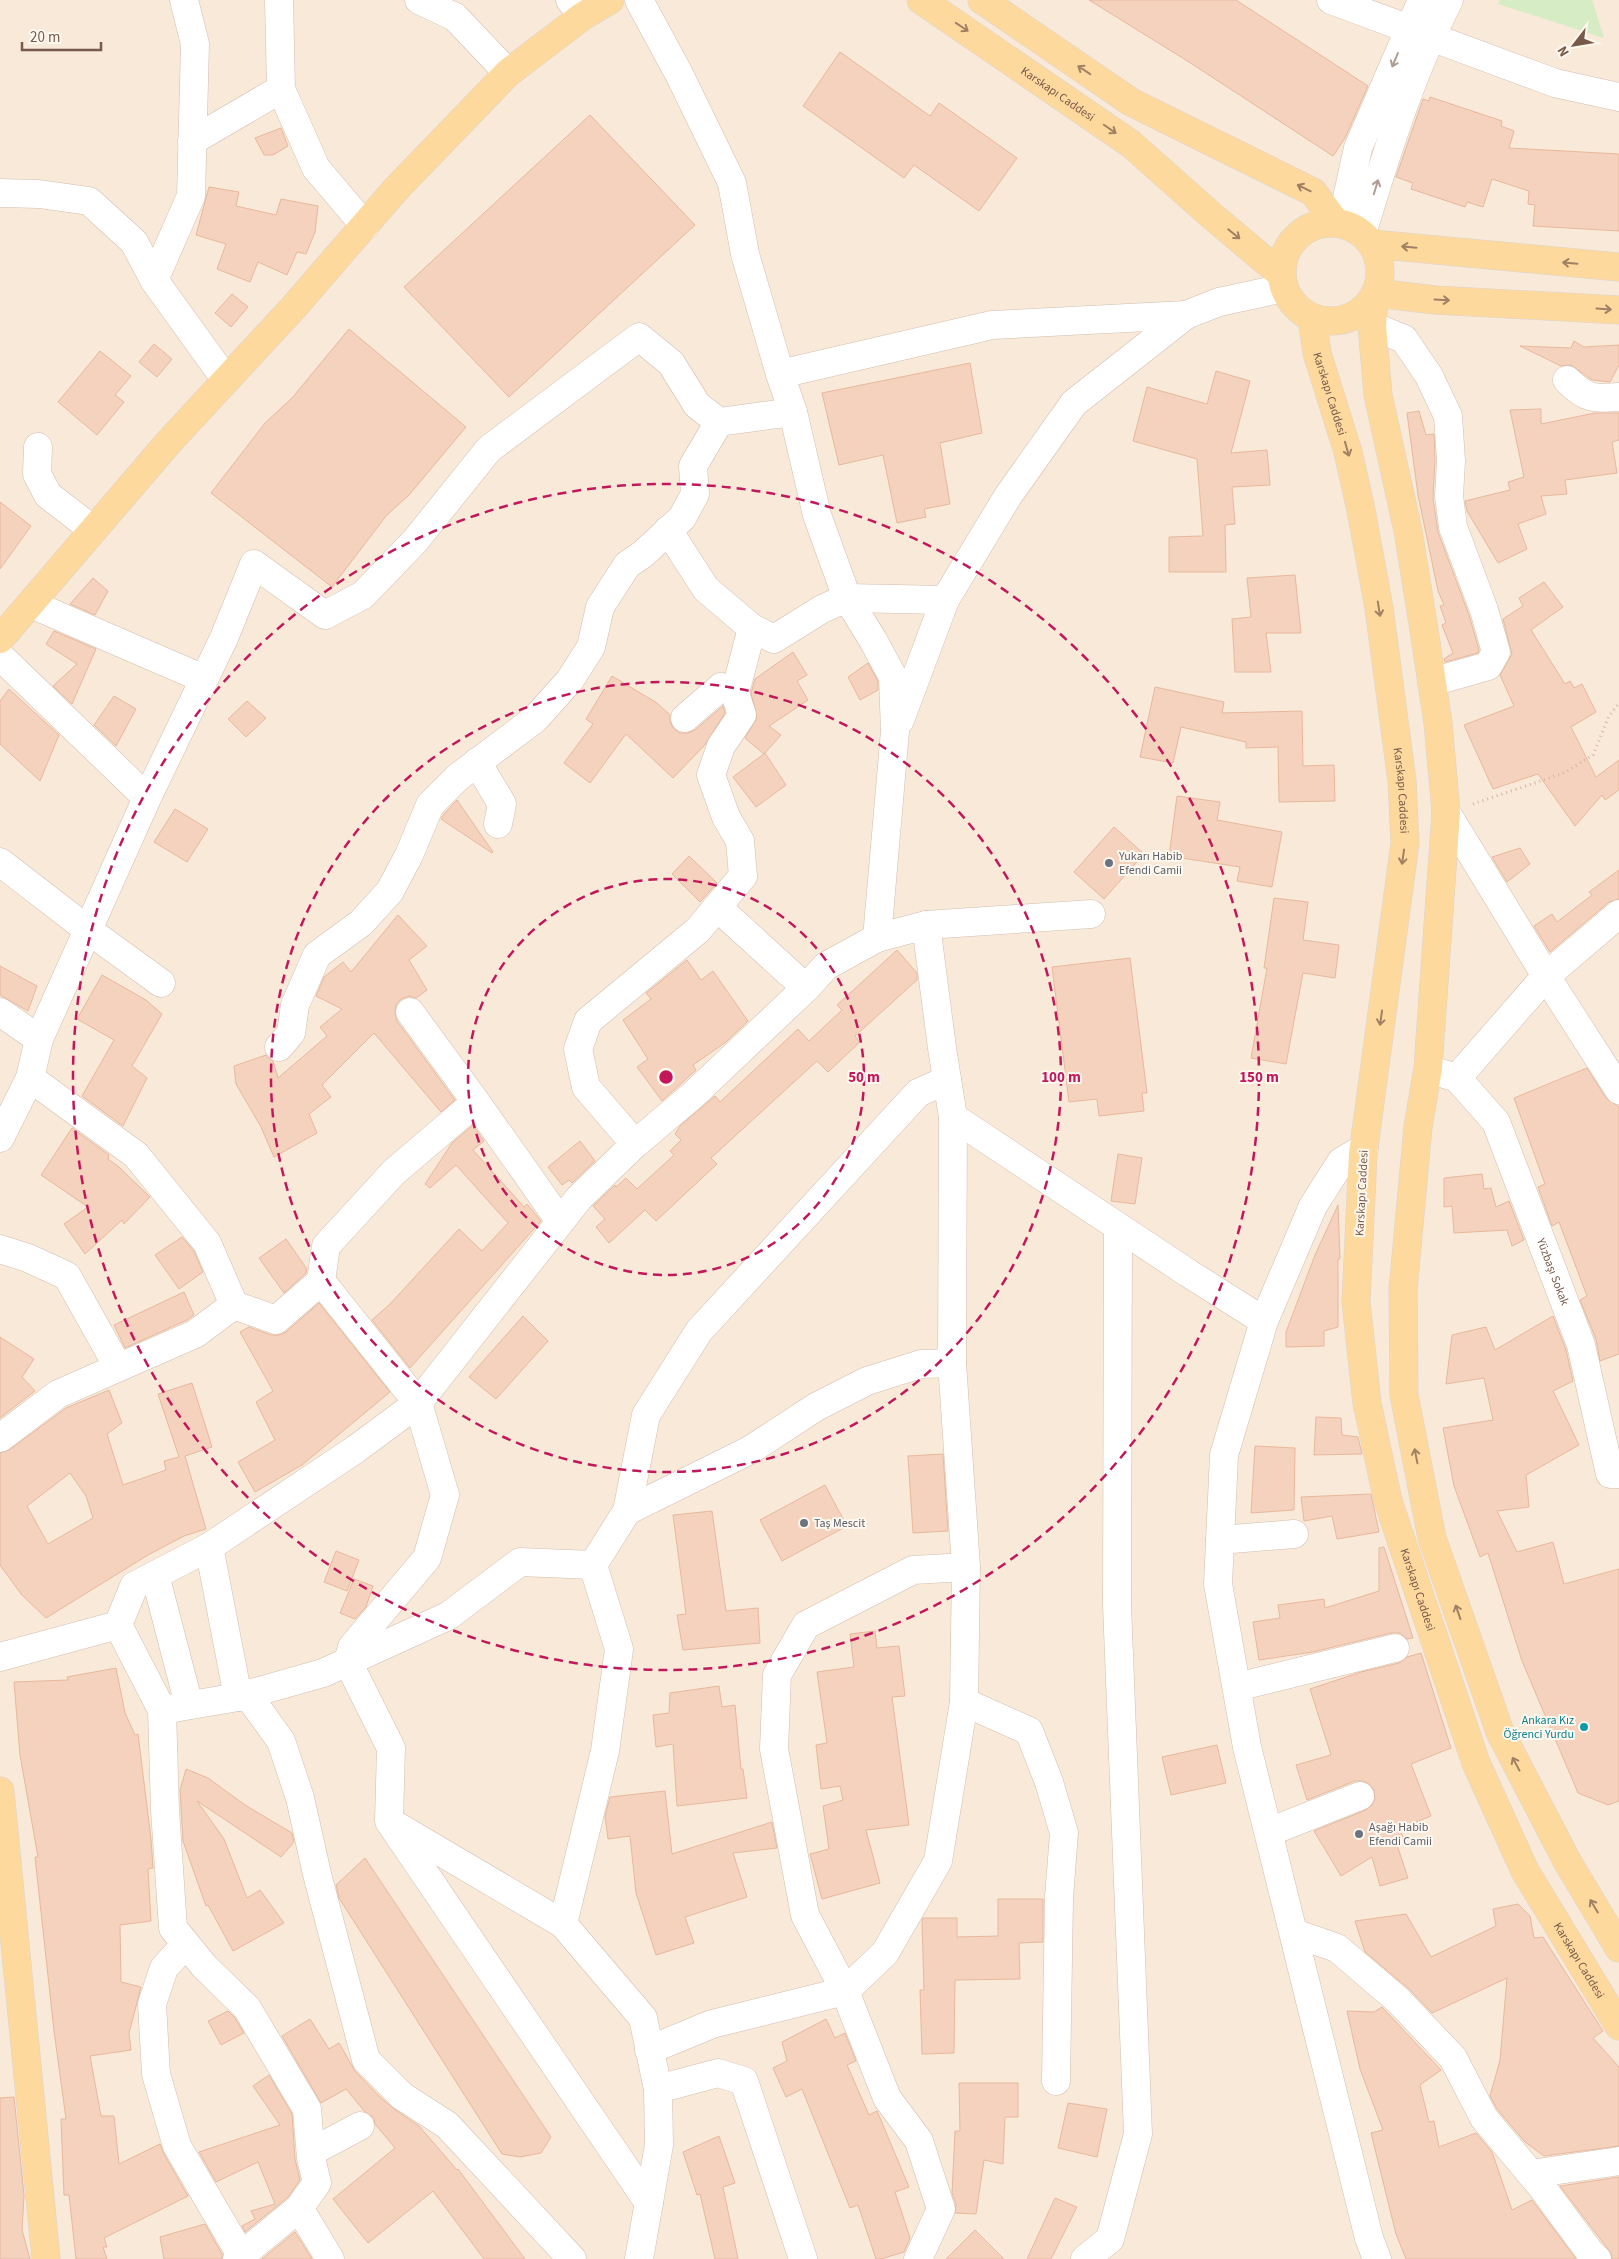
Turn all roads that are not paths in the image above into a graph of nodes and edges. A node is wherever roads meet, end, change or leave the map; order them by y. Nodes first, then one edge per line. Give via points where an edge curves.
1 (184, 0) edge
2 (279, 0) edge
3 (419, 0) edge
4 (610, 0) edge
5 (639, 0) edge
6 (921, 0) edge
7 (982, 0) edge
8 (1331, 0) edge
9 (1422, 0) edge
10 (1449, 0) edge
11 (576, 8) edge
12 (1419, 33) junction
13 (508, 73) junction
14 (281, 89) junction
15 (1619, 97) edge
16 (192, 141) junction
17 (0, 193) edge
18 (365, 226) junction
19 (1355, 232) junction
20 (1619, 267) edge
21 (154, 280) junction
22 (1283, 281) junction
23 (1375, 296) junction
24 (1619, 310) edge
25 (1186, 315) junction
26 (1312, 318) junction
27 (1372, 326) junction
28 (780, 374) junction
29 (226, 380) junction
30 (1567, 380) dead end
31 (1619, 398) edge
32 (793, 412) junction
33 (719, 422) junction
34 (38, 447) dead end
35 (92, 529) junction
36 (668, 530) junction
37 (847, 598) junction
38 (945, 600) junction
39 (31, 604) junction
40 (752, 628) junction
41 (0, 639) edge
42 (0, 656) edge
43 (204, 678) junction
44 (1432, 682) junction
45 (736, 693) junction
46 (685, 718) dead end
47 (895, 731) junction
48 (477, 762) junction
49 (147, 798) junction
50 (1446, 812) junction
51 (498, 824) dead end
52 (0, 862) edge
53 (717, 907) junction
54 (1091, 914) dead end
55 (1619, 914) edge
56 (926, 925) junction
57 (88, 930) junction
58 (876, 938) junction
59 (1546, 976) junction
60 (161, 983) dead end
61 (806, 988) junction
62 (0, 1012) edge
63 (410, 1012) dead end
64 (39, 1039) junction
65 (279, 1047) dead end
66 (1428, 1068) junction
67 (30, 1078) junction
68 (1457, 1078) junction
69 (947, 1080) junction
70 (1619, 1090) edge
71 (476, 1102) junction
72 (953, 1117) junction
73 (0, 1138) edge
74 (636, 1144) junction
75 (1364, 1148) junction
76 (560, 1221) junction
77 (1118, 1227) junction
78 (0, 1249) edge
79 (321, 1281) junction
80 (234, 1305) junction
81 (1264, 1321) junction
82 (952, 1363) junction
83 (118, 1367) junction
84 (418, 1403) junction
85 (0, 1438) edge
86 (1619, 1474) edge
87 (627, 1512) junction
88 (1294, 1534) dead end
89 (1220, 1540) junction
90 (209, 1547) junction
91 (593, 1565) junction
92 (966, 1567) junction
93 (155, 1575) junction
94 (118, 1625) junction
95 (1395, 1648) dead end
96 (0, 1657) edge
97 (348, 1662) junction
98 (1237, 1687) junction
99 (243, 1696) junction
100 (964, 1702) junction
101 (189, 1705) junction
102 (162, 1710) junction
103 (0, 1791) edge
104 (1360, 1796) dead end
105 (389, 1822) junction
106 (1269, 1832) junction
107 (563, 1924) junction
108 (1294, 1933) junction
109 (186, 1944) junction
110 (1619, 1948) edge
111 (845, 1991) junction
112 (1619, 2026) edge
113 (649, 2050) junction
114 (1056, 2081) dead end
115 (658, 2089) junction
116 (360, 2126) dead end
117 (311, 2152) junction
118 (1619, 2161) edge
119 (1531, 2174) junction
120 (649, 2203) junction
121 (299, 2208) junction
122 (239, 2257) edge
123 (46, 2259) edge
124 (330, 2259) edge
125 (572, 2259) edge
126 (639, 2259) edge
127 (803, 2259) edge
128 (918, 2259) edge
129 (1085, 2259) edge
130 (1377, 2259) edge
131 (1597, 2259) edge

1 - 16 street via 194,44
2 - 14 street
3 - 13 street via 455,16
4 - 11 main road
5 - 28 street via 732,183 745,254
6 -> 22 main road, Karskapı Caddesi via 1131,144
19 -> 7 main road via 1313,192 1130,102
8 - 12 street
9 - 12 street
10 - 12 street
11 - 13 main road
12 - 15 street via 1555,83
12 - 19 street via 1387,152
13 - 18 main road
14 - 16 street
14 - 18 street via 316,168
16 - 21 street via 191,196
17 - 21 street via 39,194 88,201 134,242
18 - 29 main road
20 -> 19 main road
19 - 22 main road via 1322,223 1297,236 1283,260
19 - 23 main road via 1378,257 1379,285
21 - 29 street
22 - 25 street
22 - 26 main road via 1295,306
23 -> 24 main road
23 - 26 main road via 1365,309 1346,319 1326,322
23 - 27 main road
25 - 28 street via 992,325
25 - 38 street via 1074,403 1008,496
26 -> 75 main road, Karskapı Caddesi via 1317,353 1348,452 1361,510 1379,608 1402,781 1405,843
27 - 44 main road via 1378,395 1408,531
27 - 44 street via 1404,339 1429,376 1448,416 1449,496 1453,527 1496,652 1488,666
28 - 32 street
29 - 35 main road
30 - 31 street via 1581,394 1601,399
32 - 33 street
32 - 37 street via 817,515
33 - 36 street via 692,466 695,494 682,518
33 - 43 street via 697,405 671,363 638,337 489,449 415,541 363,595 325,615 254,564
34 - 35 street via 37,474 48,495
35 - 39 main road
36 - 40 street via 706,589
36 - 48 street via 628,565 600,607 591,647 570,680 535,719
37 - 38 street
37 - 40 street via 822,609 774,639
37 - 47 street via 893,677
38 - 47 street
39 - 41 main road
39 - 43 street
40 - 45 street
42 - 49 street
43 - 49 street
44 - 50 main road
45 - 46 street via 721,687
45 - 53 street via 742,715 722,746 711,775 726,817 740,841 743,876
47 - 58 street
48 - 51 street via 502,804
48 - 65 street via 430,805 390,890 361,923 317,954 295,1005 291,1033
49 - 57 street
50 - 59 street
50 - 66 main road
52 - 57 street
53 - 61 street
53 - 74 street via 698,930 588,1021 578,1050 586,1087
54 - 56 street
55 - 59 street
56 - 58 street
56 - 69 street
57 - 60 street
57 - 64 street
58 - 61 street via 826,966
59 - 68 street
59 - 70 street
61 - 74 street
62 - 64 street
63 - 71 street
64 - 67 street
66 - 68 street
110 -> 66 main road via 1567,1861 1500,1732 1432,1538 1404,1395 1403,1290 1418,1128
67 - 73 street
67 - 80 street via 136,1155 207,1243
68 - 86 street, Yüzbaşı Sokak via 1496,1122 1581,1345 1610,1474
69 - 72 street
69 - 87 street via 918,1093 700,1331 646,1415
71 - 76 street
71 - 79 street via 394,1172 326,1246
72 - 77 street
72 - 82 street
74 - 76 street
75 - 81 street via 1341,1162 1313,1206
75 - 112 main road, Karskapı Caddesi via 1356,1302 1367,1403 1388,1501 1476,1763 1525,1871
76 - 84 street
77 - 81 street
77 - 129 street via 1117,1605 1138,2134 1110,2239
78 - 83 street via 67,1276
79 - 80 street via 276,1320
79 - 84 street
80 - 83 street via 195,1334
81 - 89 street via 1224,1455
82 - 87 street via 921,1364 867,1381 816,1407 750,1450
82 - 92 street
83 - 85 street via 58,1394
84 - 90 street via 356,1449
84 - 97 street via 446,1495 427,1558 352,1647
87 - 91 street
88 - 89 street
89 - 98 street via 1218,1584
90 - 93 street
90 - 99 street
91 - 97 street via 520,1562 448,1616
91 - 107 street via 619,1649 606,1751
92 - 100 street
92 - 111 street via 913,1570 806,1625 777,1675 774,1749 805,1915
93 - 94 street via 134,1586
93 - 101 street
94 - 96 street
94 - 102 street
95 - 98 street
97 - 99 street via 323,1673
97 - 105 street via 391,1748
98 - 106 street via 1247,1747
99 - 101 street
99 - 125 street via 281,1741 300,1798 366,2060 402,2096 447,2125
100 - 111 street via 938,1860 885,1953
100 - 114 street via 1029,1731 1064,1833 1059,1897
101 - 102 street
102 - 109 street via 173,1928
103 - 123 main road
104 - 106 street
105 - 107 street
105 - 120 street
106 - 108 street
107 - 113 street via 643,2018
108 - 119 street via 1337,1948 1399,2001 1453,2058 1484,2118
108 - 130 street
109 - 117 street via 246,2008 280,2061 307,2109
109 - 122 street via 164,1968 152,2004 156,2074 177,2146
111 - 113 street via 712,2024
111 - 128 street via 887,2098 919,2141 941,2209
113 - 115 street
115 - 120 street via 659,2145
115 - 127 street via 718,2073 744,2081
116 - 117 street
117 - 121 street via 317,2183
118 - 119 street
119 - 131 street
120 - 126 street
121 - 122 street
121 - 124 street

